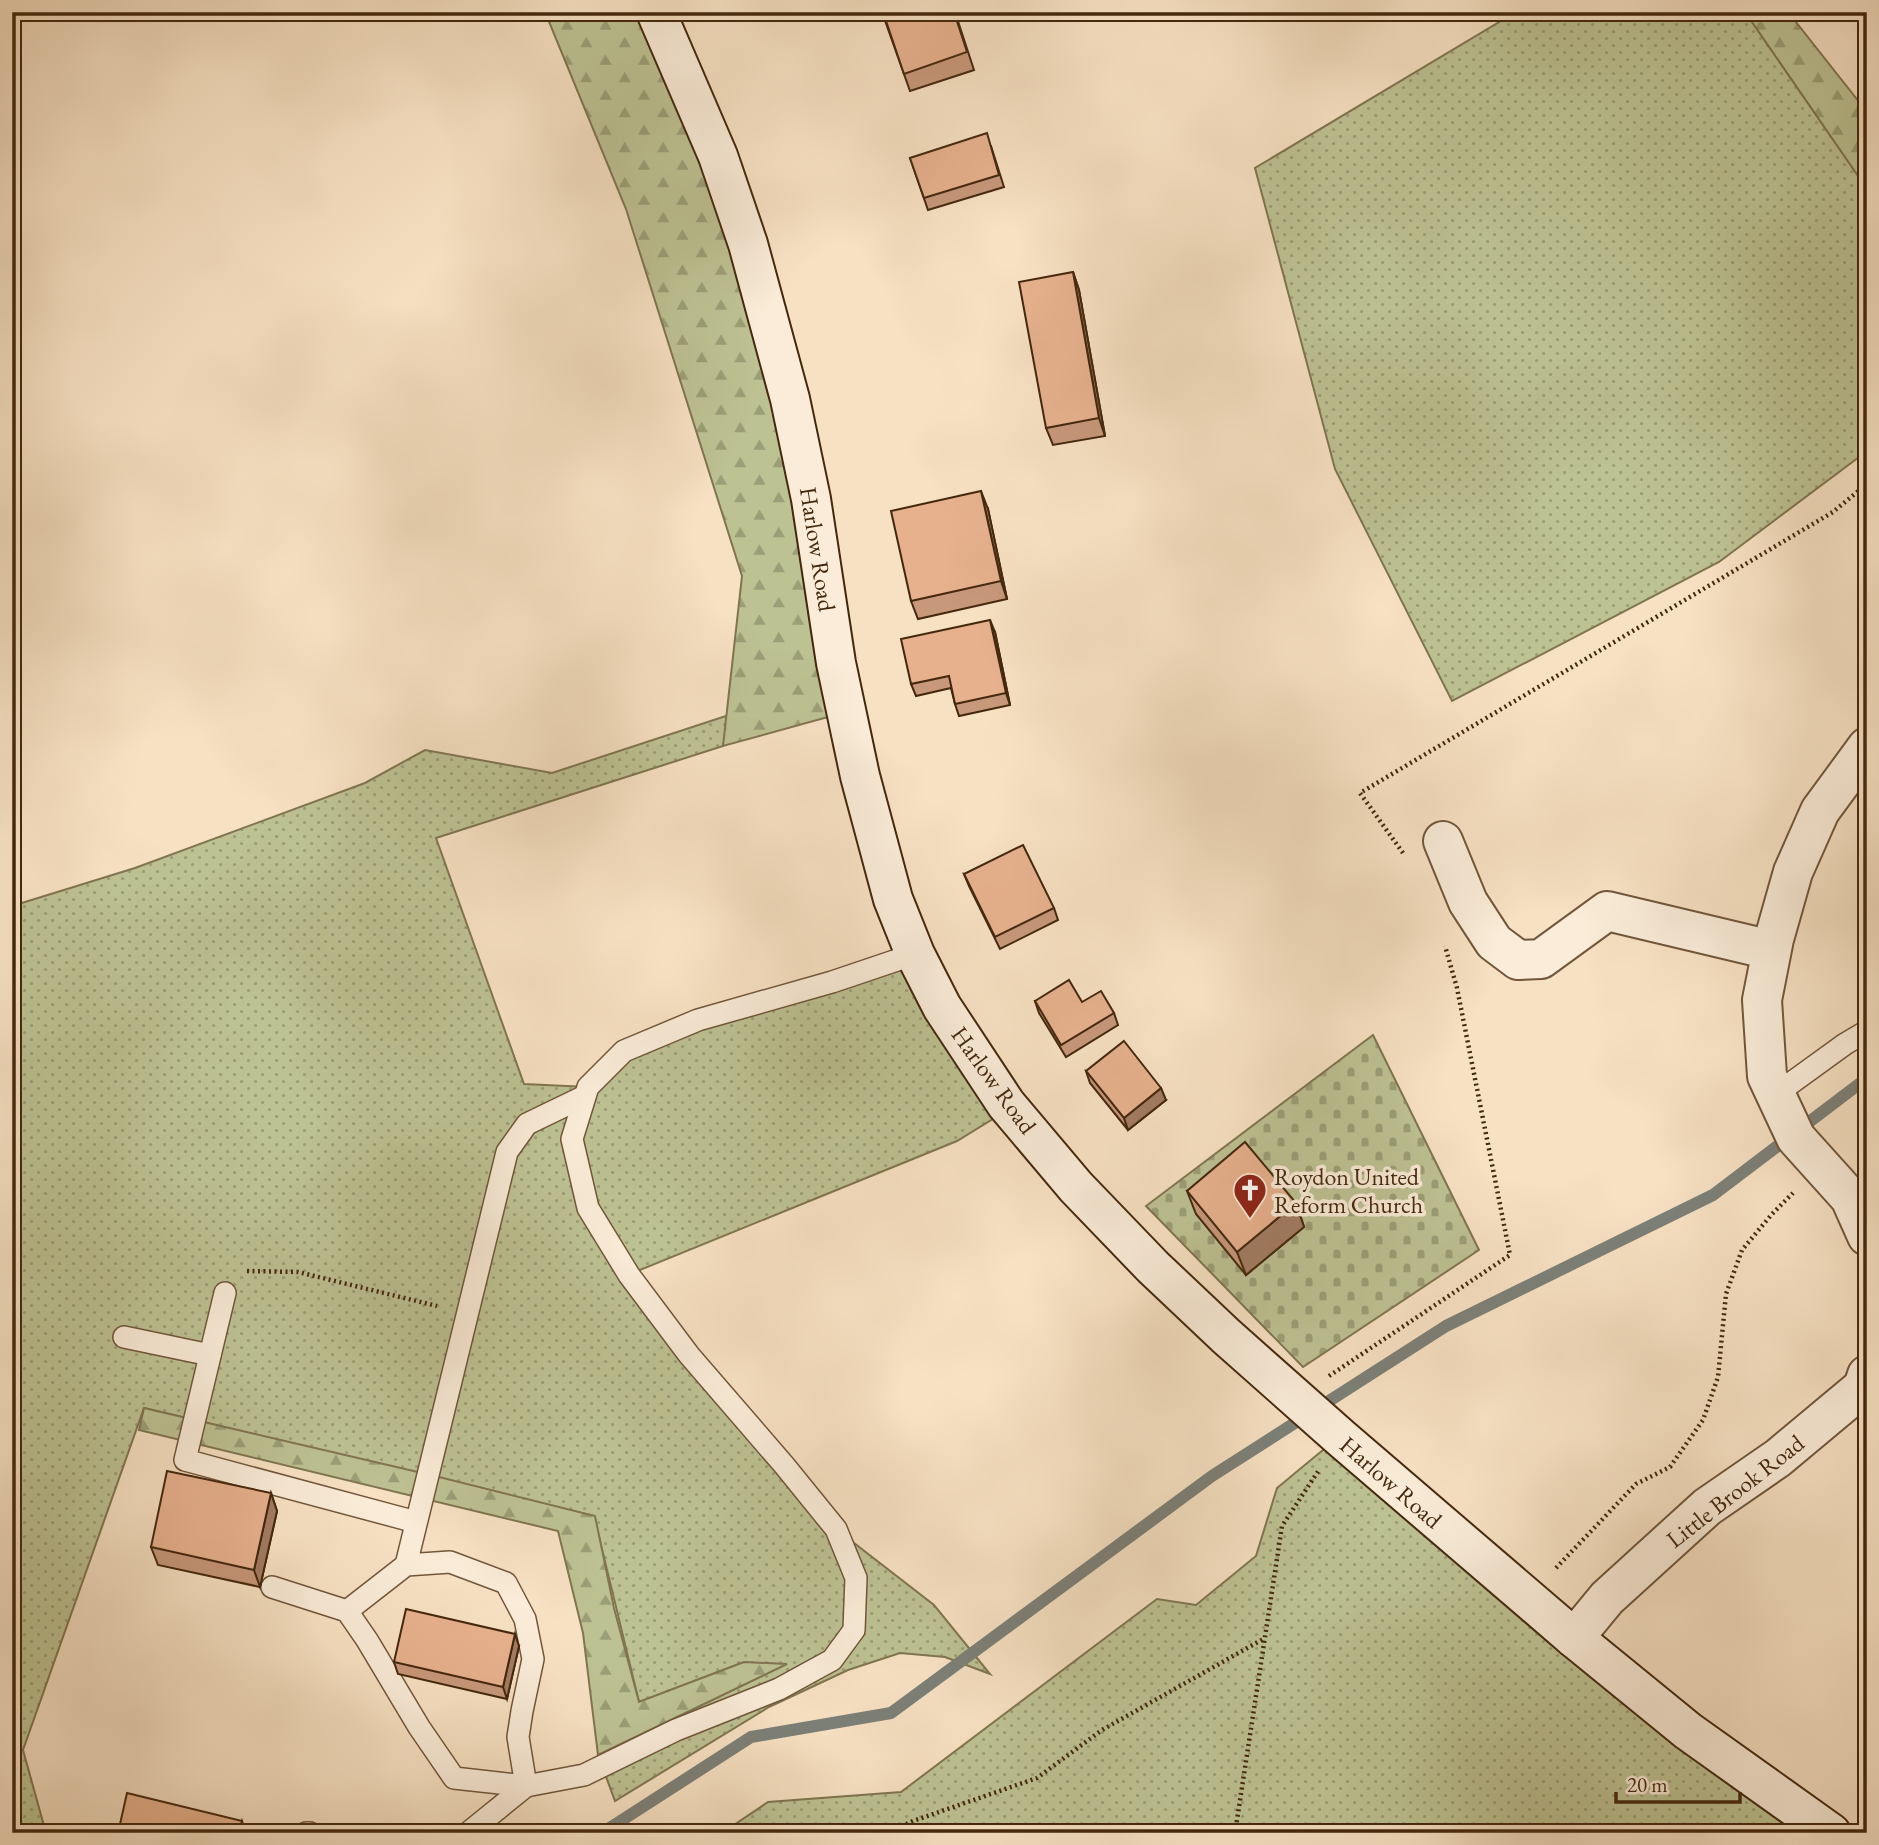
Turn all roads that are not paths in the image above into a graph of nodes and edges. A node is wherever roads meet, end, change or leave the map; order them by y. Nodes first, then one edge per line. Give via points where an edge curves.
1 (656, 12) edge
2 (1867, 747) edge
3 (1443, 841) dead end
4 (1772, 950) junction
5 (915, 954) junction
6 (1867, 1031) edge
7 (1776, 1094) junction
8 (585, 1096) junction
9 (1867, 1236) edge
10 (225, 1293) road end
11 (124, 1337) dead end
12 (210, 1355) junction
13 (1867, 1375) edge
14 (416, 1522) junction
15 (405, 1565) junction
16 (272, 1587) dead end
17 (347, 1611) junction
18 (1574, 1638) junction
19 (526, 1786) junction
20 (468, 1833) edge
21 (1831, 1833) edge

1 - 5 street, Harlow Road via 719,156 748,244 790,399 860,776 893,900
2 - 4 street via 1820,811 1793,872
3 - 4 street via 1468,902 1494,942 1518,960 1541,959 1607,911
4 - 7 street via 1762,1000 1767,1076
5 - 8 lane via 698,1020 624,1051 588,1087
5 - 18 street, Harlow Road via 942,1007 1006,1104 1076,1187 1153,1267 1340,1438
6 - 7 lane
7 - 9 street via 1796,1138 1850,1198
8 - 14 lane via 527,1124 507,1152
8 - 19 lane via 572,1139 588,1208 629,1275 677,1339 836,1529 856,1578 854,1630 832,1660 779,1689 676,1730 584,1775
10 - 12 lane
11 - 12 lane
12 - 14 lane via 185,1460
13 - 18 street, Little Brook Road via 1863,1387 1778,1458 1707,1507 1607,1598
14 - 15 lane
15 - 17 lane
15 - 19 lane via 450,1562 506,1583 525,1619 533,1659 518,1737
16 - 17 lane
17 - 19 lane via 454,1778
18 - 21 street, Harlow Road via 1688,1731
19 - 20 lane

